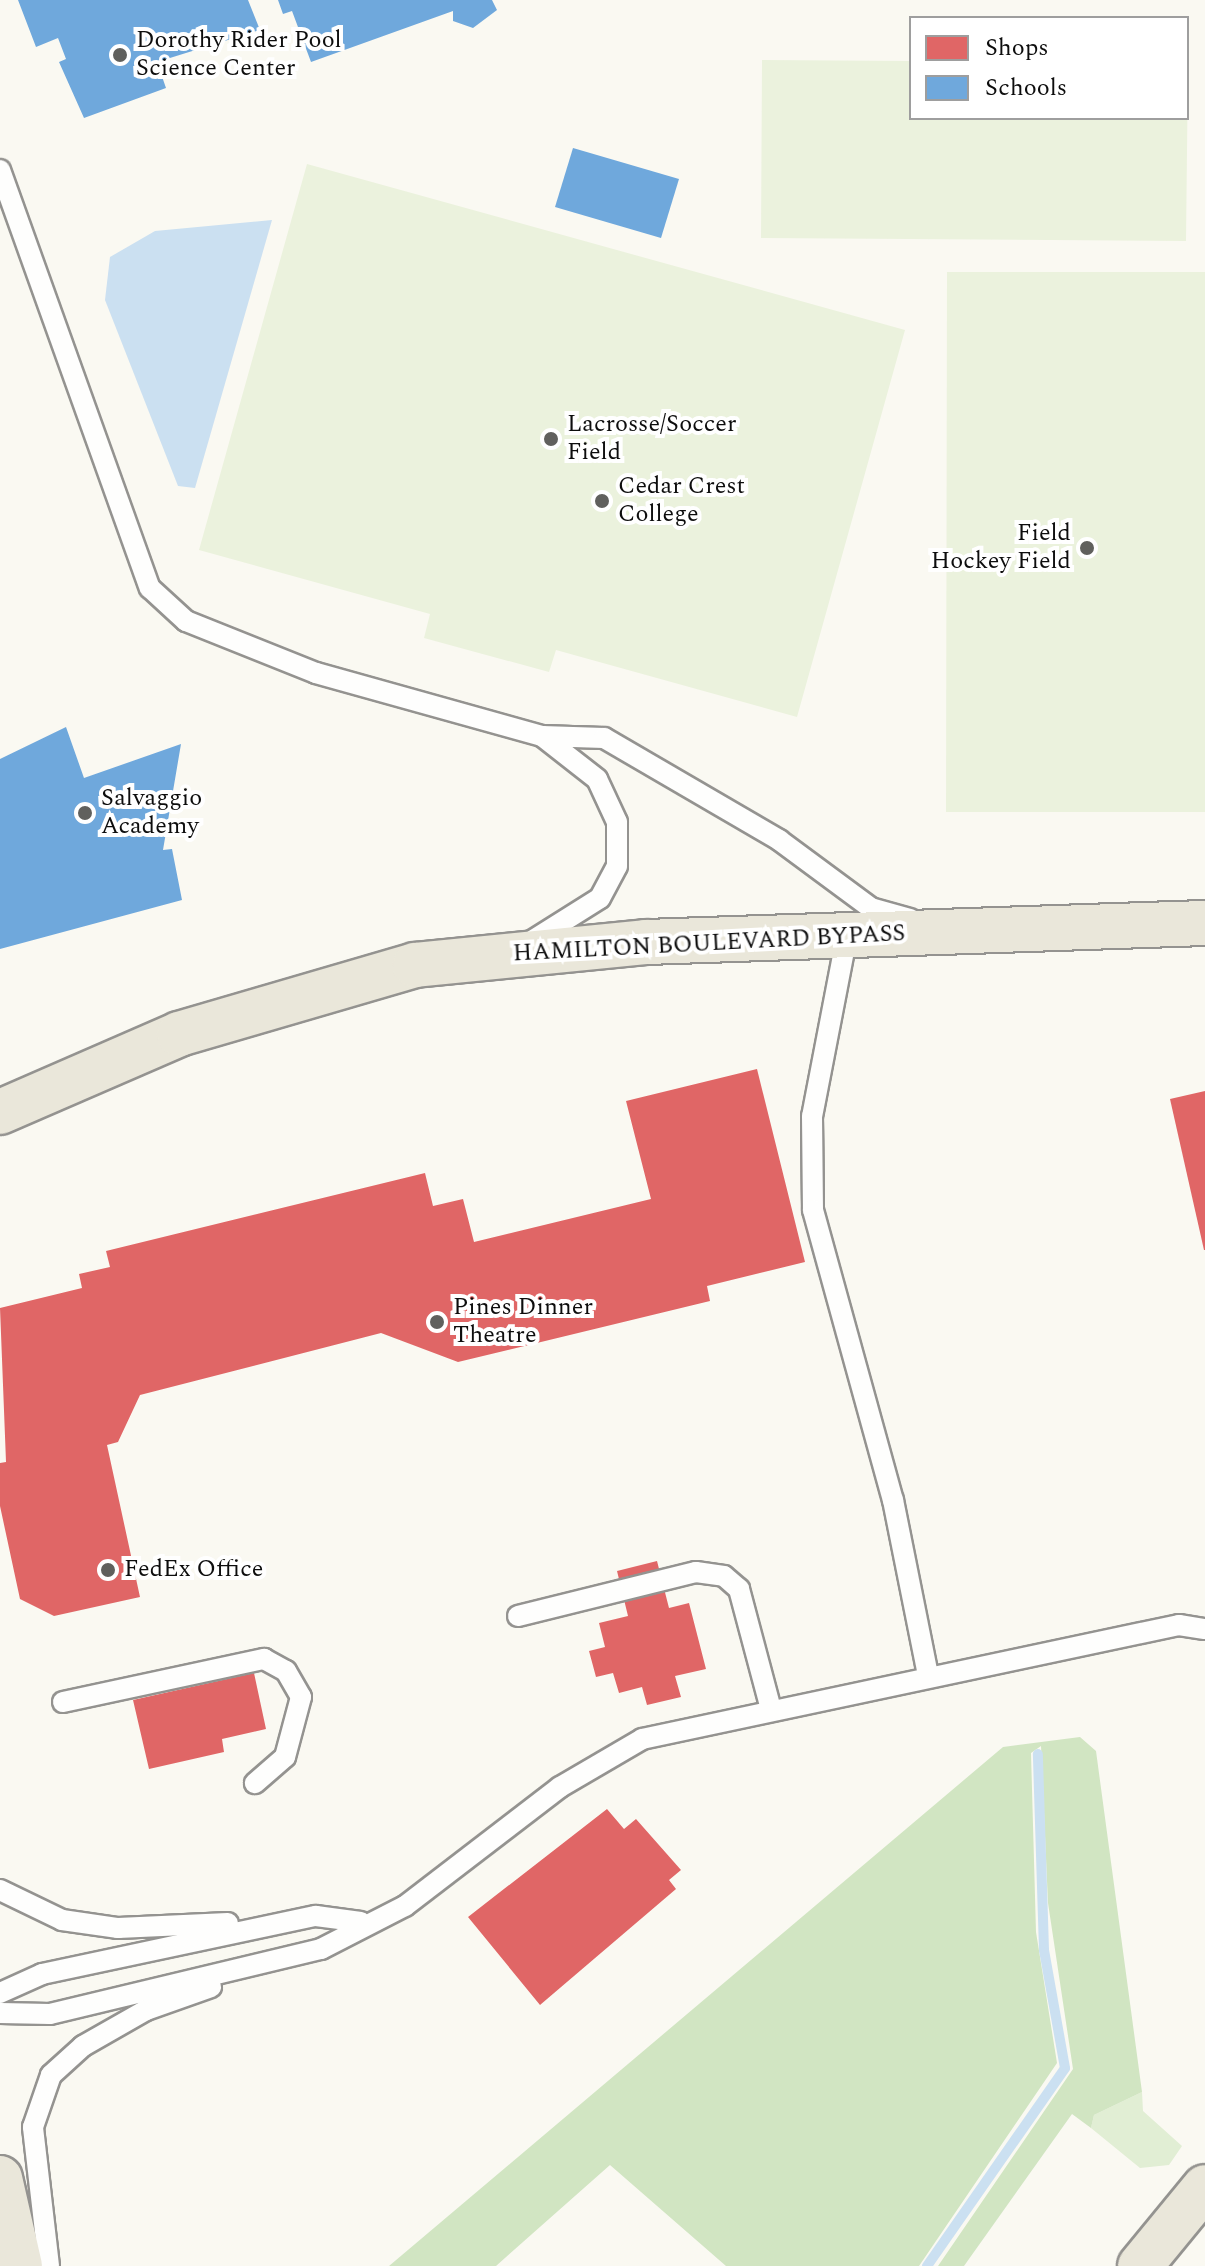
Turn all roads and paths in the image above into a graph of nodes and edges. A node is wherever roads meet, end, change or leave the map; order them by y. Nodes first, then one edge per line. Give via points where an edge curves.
1 (0, 170) edge
2 (542, 736) junction
3 (1205, 923) edge
4 (953, 931) junction
5 (847, 935) junction
6 (513, 953) junction
7 (0, 1112) edge
8 (518, 1616) dead end
9 (1205, 1629) edge
10 (928, 1675) junction
11 (63, 1702) dead end
12 (771, 1709) junction
13 (255, 1783) dead end
14 (0, 1890) edge
15 (316, 1916) junction
16 (361, 1922) junction
17 (321, 1949) junction
18 (0, 1993) edge
19 (0, 2013) edge
20 (0, 2178) edge
21 (1205, 2187) edge
22 (0, 2256) edge
23 (4, 2266) edge
24 (20, 2266) edge
25 (49, 2266) edge
26 (1140, 2266) edge

1 - 2 lane via 150,588 186,621 316,673
2 - 4 lane via 604,738 660,764 871,908
2 - 6 lane via 597,779 617,822 617,866 600,898
3 - 4 main road, HAMILTON BOULEVARD BYPASS
4 - 5 main road, HAMILTON BOULEVARD BYPASS
5 - 6 main road, HAMILTON BOULEVARD BYPASS
5 - 10 lane via 810,1156 813,1210 893,1500
6 - 7 main road, HAMILTON BOULEVARD BYPASS via 415,965 296,995 179,1034
8 - 12 lane via 696,1572 724,1576 739,1589
9 - 10 lane via 1179,1625
10 - 12 lane
11 - 13 lane via 264,1659 286,1671 301,1697 285,1757
12 - 16 lane via 642,1739 560,1787 405,1906
14 - 15 lane via 62,1920 118,1928
15 - 16 lane
15 - 18 lane via 42,1974
16 - 17 lane
17 - 19 lane via 50,2014
17 - 25 lane via 146,2010 83,2046 51,2075 33,2127
20 - 24 main road
21 - 26 main road
22 - 23 lane

